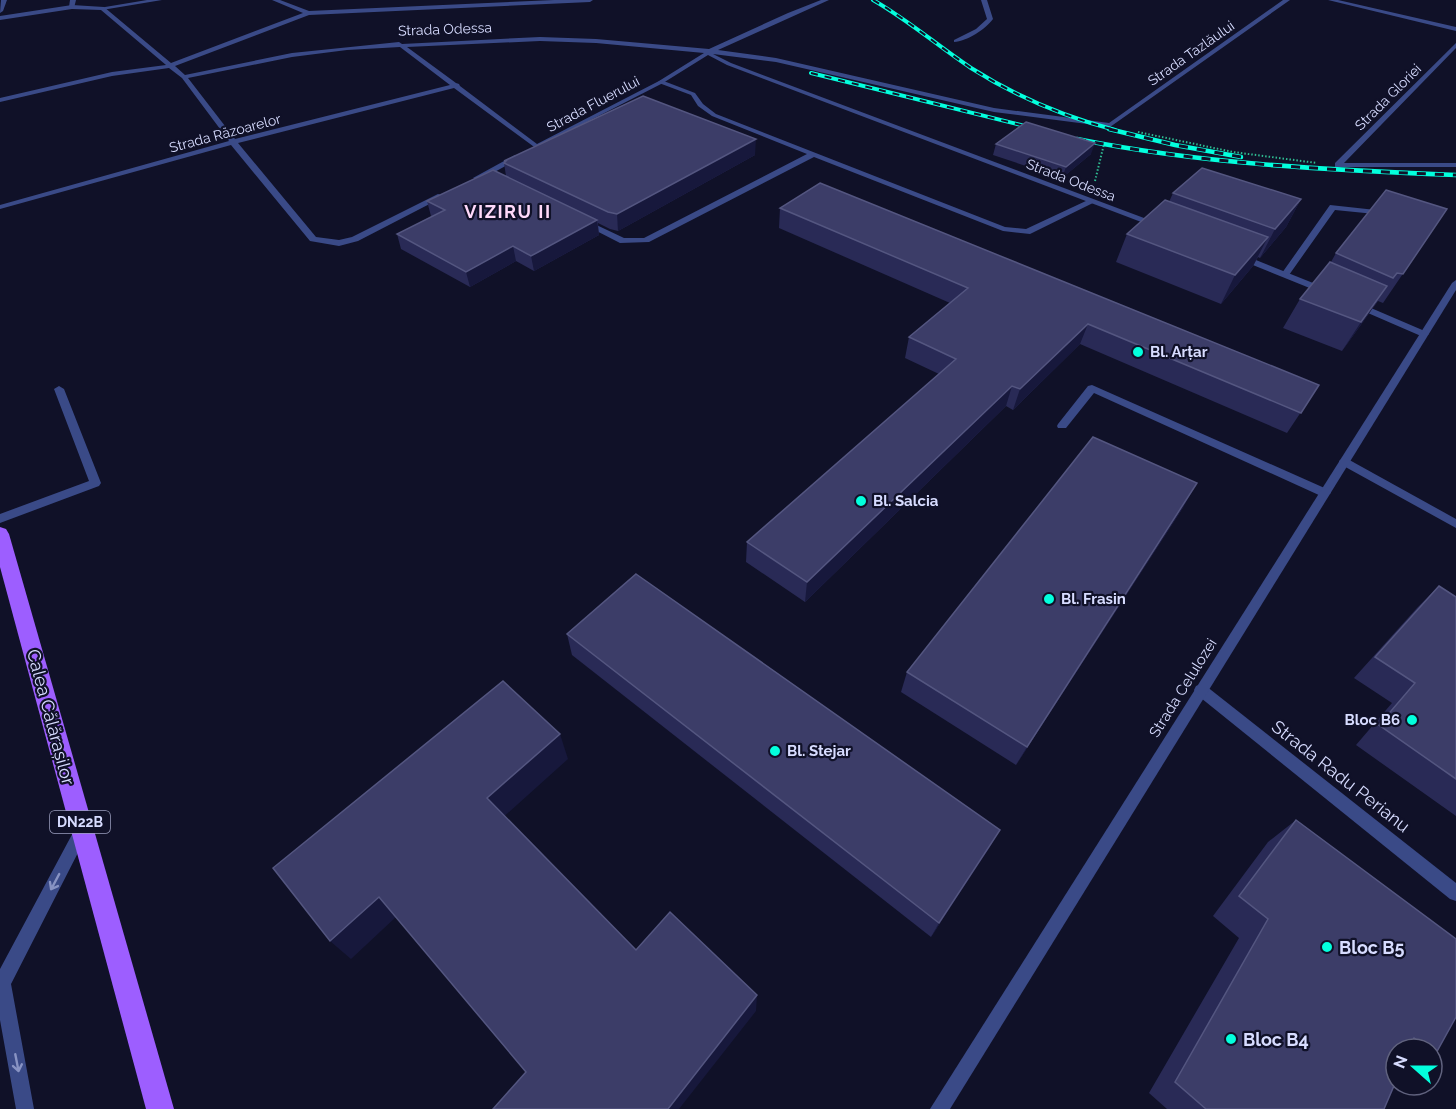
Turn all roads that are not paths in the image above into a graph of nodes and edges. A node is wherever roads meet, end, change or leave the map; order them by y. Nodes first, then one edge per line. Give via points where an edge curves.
1 (5, 0) edge
2 (73, 0) edge
3 (159, 0) edge
4 (274, 0) edge
5 (590, 0) edge
6 (826, 0) edge
7 (984, 0) edge
8 (1287, 0) edge
9 (1331, 0) edge
10 (72, 7) junction
11 (102, 8) junction
12 (0, 11) edge
13 (308, 13) junction
14 (0, 18) edge
15 (1456, 29) edge
16 (956, 41) dead end
17 (399, 44) junction
18 (1456, 45) edge
19 (709, 52) junction
20 (170, 66) junction
21 (184, 77) junction
22 (660, 82) junction
23 (457, 85) junction
24 (0, 100) edge
25 (1110, 125) joint
26 (233, 142) junction
27 (537, 147) junction
28 (814, 154) junction
29 (1456, 165) edge
30 (484, 174) junction
31 (495, 179) edge
32 (473, 180) edge
33 (452, 190) edge
34 (1091, 202) junction
35 (0, 207) edge
36 (1391, 214) edge
37 (580, 221) edge
38 (1166, 230) edge
39 (1232, 254) edge
40 (1286, 273) junction
41 (1456, 284) edge
42 (1339, 297) edge
43 (1350, 301) edge
44 (1424, 334) junction
45 (59, 389) dead end
46 (1062, 426) dead end
47 (1344, 461) junction
48 (1324, 493) junction
49 (0, 519) edge
50 (1456, 525) edge
51 (0, 534) edge
52 (1201, 690) junction
53 (82, 831) junction
54 (1456, 893) edge
55 (25, 1109) edge
56 (160, 1109) edge
57 (939, 1109) edge

1 - 12 street
2 - 10 street
3 - 11 street
4 - 13 street
5 - 13 street
6 - 19 street, Strada Fluerului
7 - 16 street via 990,19
8 - 25 street, Strada Tazlăului
9 - 15 street
10 - 11 street
10 - 14 street
11 - 20 street
13 - 20 street
17 - 19 street, Strada Odessa via 540,39
17 - 21 street, Strada Odessa via 292,55
17 - 23 street
18 - 29 street, Strada Gloriei via 1338,165
19 - 22 street, Strada Fluerului
19 - 25 street, Strada Odessa via 776,60 994,110
19 - 34 street, Strada Odessa via 729,64
20 - 21 street
20 - 24 street via 112,74
21 - 26 street
22 - 27 street, Strada Fluerului
22 - 28 street via 693,94 714,115
23 - 26 street, Strada Răzoarelor
23 - 27 street
26 - 33 street via 313,239 339,243 368,233
26 - 35 street, Strada Răzoarelor
27 - 30 street, Strada Fluerului
28 - 34 street via 1003,229 1027,232
28 - 37 street via 646,240 623,241
30 - 31 street
30 - 32 street, Strada Fluerului
34 - 38 street, Strada Odessa
36 - 40 street via 1333,207
39 - 40 street
40 - 42 street
41 - 44 street, Strada Celulozei
43 - 44 street
44 - 47 street, Strada Celulozei
45 - 49 street via 95,483
46 - 48 street via 1092,388
47 - 48 street, Strada Celulozei
47 - 50 street
48 - 52 street, Strada Celulozei
51 - 53 main road, Calea Călărașilor / DN22B
52 - 54 street, Strada Radu Perianu
52 - 57 street, Strada Celulozei
53 -> 55 street via 2,983
53 - 56 main road, Calea Călărașilor / DN22B

